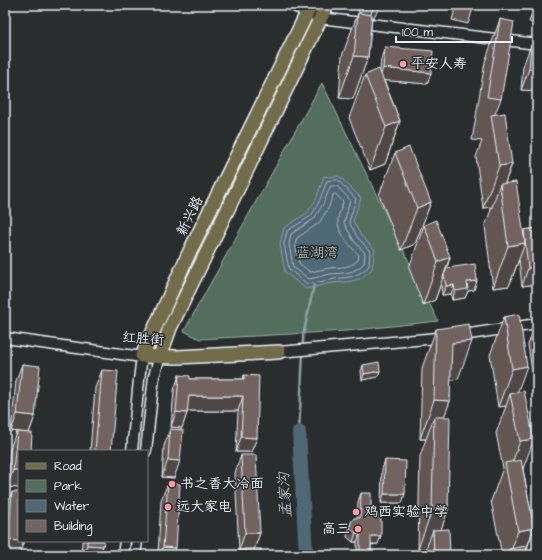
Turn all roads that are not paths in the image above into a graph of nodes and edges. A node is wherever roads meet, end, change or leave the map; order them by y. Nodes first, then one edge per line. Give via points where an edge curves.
1 (292, 5) edge
2 (327, 5) edge
3 (309, 9) edge
4 (320, 18) junction
5 (537, 44) edge
6 (537, 324) edge
7 (5, 338) edge
8 (279, 352) joint
9 (142, 356) junction
10 (160, 356) junction
11 (132, 450) edge
12 (146, 450) edge
13 (125, 542) edge
14 (137, 542) edge
15 (124, 555) edge
16 (135, 555) edge

1 - 3 street
2 - 4 main road
3 - 4 street
3 - 9 main road, 新兴路 via 189,253
4 - 5 street
4 - 10 main road via 170,328
6 - 8 street via 449,337
7 - 9 street, 红胜街
8 - 10 main road, 红胜街
9 - 10 main road, 红胜街
9 - 11 street, 新兴路
10 - 12 street via 154,376
13 - 15 street
14 - 16 street

